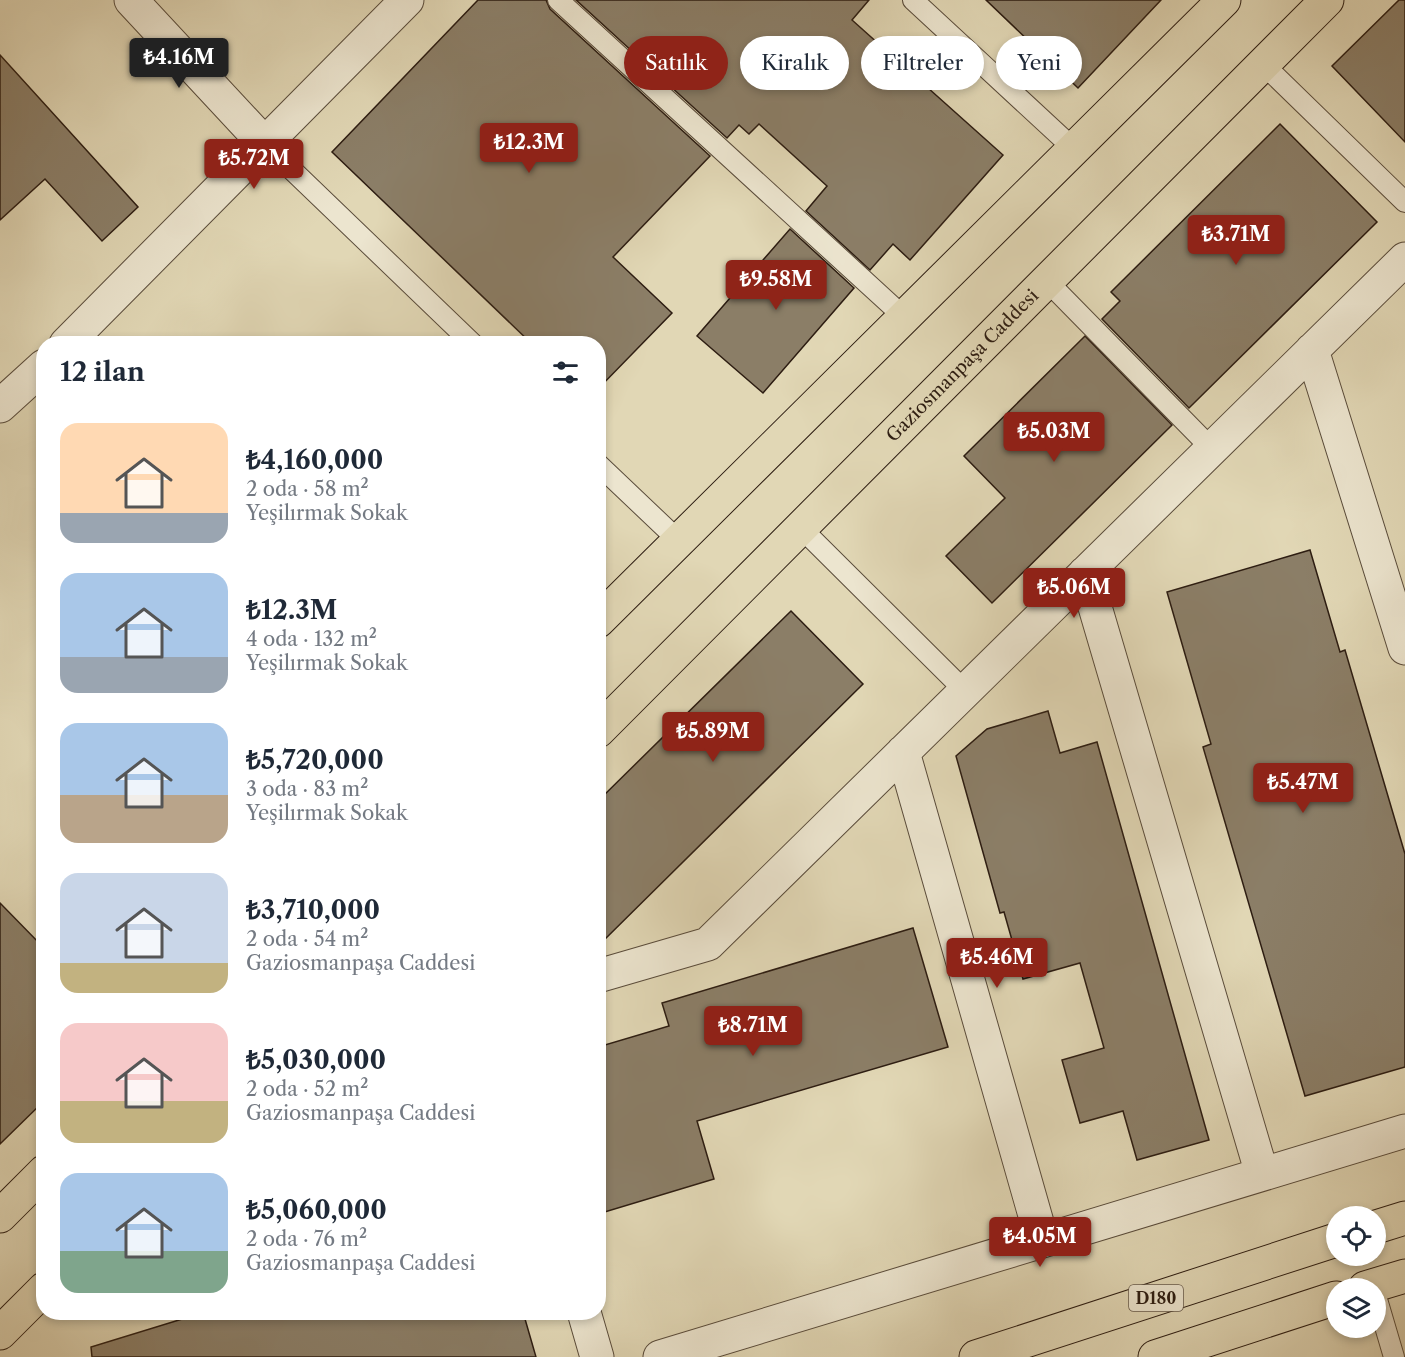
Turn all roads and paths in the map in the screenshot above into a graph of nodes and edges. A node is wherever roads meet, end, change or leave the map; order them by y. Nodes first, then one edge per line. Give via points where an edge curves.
1 (131, 0) edge
2 (407, 0) edge
3 (558, 0) edge
4 (913, 0) edge
5 (1224, 0) edge
6 (1327, 0) edge
7 (1263, 64) junction
8 (264, 143) junction
9 (1074, 149) junction
10 (1405, 202) edge
11 (1405, 259) edge
12 (1047, 281) junction
13 (904, 317) junction
14 (74, 336) edge
15 (465, 336) edge
16 (1312, 350) junction
17 (36, 379) edge
18 (0, 406) edge
19 (1212, 449) junction
20 (606, 472) edge
21 (801, 528) junction
22 (679, 541) junction
23 (1085, 573) junction
24 (606, 613) edge
25 (1405, 648) edge
26 (966, 691) junction
27 (606, 723) edge
28 (903, 752) junction
29 (606, 974) edge
30 (1405, 1131) edge
31 (1262, 1174) junction
32 (36, 1180) edge
33 (0, 1216) edge
34 (1405, 1218) edge
35 (1386, 1224) edge
36 (1042, 1240) junction
37 (1326, 1243) edge
38 (1405, 1276) edge
39 (1386, 1284) edge
40 (36, 1298) edge
41 (1326, 1301) edge
42 (586, 1320) edge
43 (0, 1333) edge
44 (1386, 1333) edge
45 (597, 1357) edge
46 (660, 1357) edge
47 (976, 1357) edge
48 (1155, 1357) edge
49 (1394, 1357) edge

1 - 8 street
2 - 8 street
3 - 13 lane
4 - 9 lane
5 - 9 main road
6 - 7 main road, Gaziosmanpaşa Caddesi
7 - 10 lane
7 - 12 main road, Gaziosmanpaşa Caddesi
8 - 14 street
8 - 15 lane
9 - 13 main road
11 - 16 street
12 - 19 lane
12 - 21 main road, Gaziosmanpaşa Caddesi
13 - 22 main road
16 - 19 street
16 - 25 street
17 - 18 street
19 - 23 street
20 - 22 lane
21 - 26 lane
21 - 27 main road, Gaziosmanpaşa Caddesi
22 - 24 main road
23 - 26 street
23 - 31 street
26 - 28 street
28 - 29 street via 708,944
28 - 36 street
30 - 31 street
31 - 36 street
32 - 33 main road
34 - 35 main road
36 - 46 street
37 - 47 main road, D180
38 - 39 main road
40 - 43 main road
41 - 48 main road
42 - 45 street
44 - 49 lane

